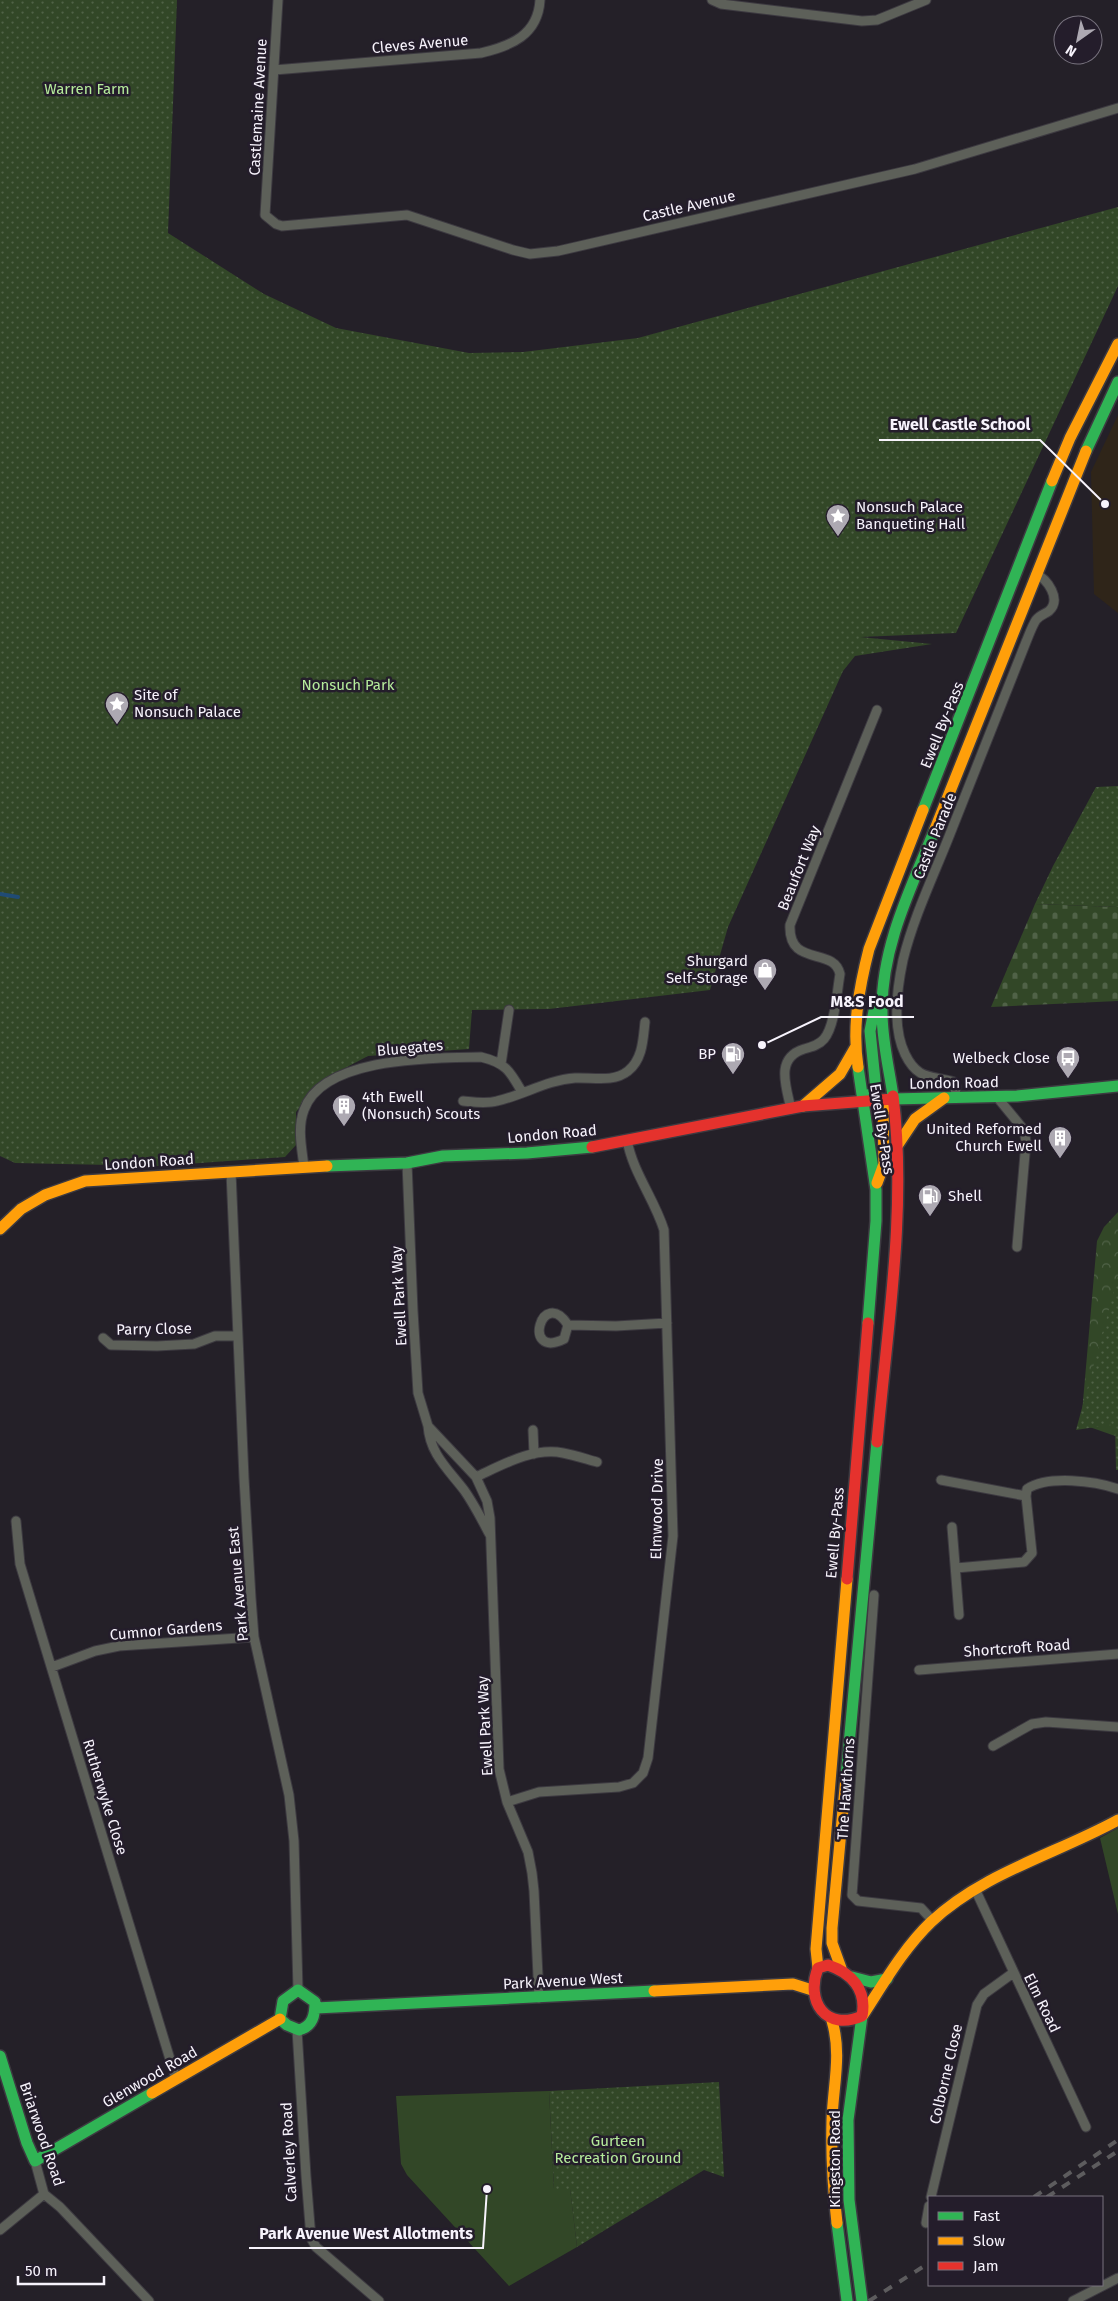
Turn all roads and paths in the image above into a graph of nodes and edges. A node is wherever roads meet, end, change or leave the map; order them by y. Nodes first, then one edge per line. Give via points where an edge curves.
1 (278, 0) edge
2 (540, 0) edge
3 (712, 0) edge
4 (926, 0) edge
5 (274, 70) junction
6 (1118, 108) edge
7 (265, 215) joint
8 (1118, 344) edge
9 (1118, 382) edge
10 (1036, 574) junction
11 (877, 710) dead end
12 (918, 870) junction
13 (920, 911) junction
14 (884, 977) junction
15 (509, 1010) dead end
16 (645, 1022) dead end
17 (855, 1048) junction
18 (501, 1064) junction
19 (1118, 1086) edge
20 (522, 1092) junction
21 (997, 1097) junction
22 (949, 1098) junction
23 (893, 1099) junction
24 (862, 1100) junction
25 (463, 1101) dead end
26 (803, 1106) junction
27 (791, 1109) junction
28 (626, 1140) junction
29 (897, 1146) junction
30 (407, 1163) junction
31 (304, 1167) junction
32 (231, 1172) junction
33 (876, 1188) junction
34 (0, 1229) edge
35 (1017, 1247) dead end
36 (667, 1323) junction
37 (568, 1325) dead end
38 (237, 1336) junction
39 (103, 1338) dead end
40 (428, 1426) junction
41 (533, 1430) dead end
42 (534, 1454) junction
43 (597, 1462) dead end
44 (476, 1477) junction
45 (942, 1480) dead end
46 (1118, 1489) edge
47 (1026, 1496) junction
48 (16, 1521) dead end
49 (952, 1527) dead end
50 (491, 1538) junction
51 (956, 1568) junction
52 (874, 1595) dead end
53 (959, 1615) dead end
54 (254, 1637) junction
55 (1118, 1654) edge
56 (52, 1666) junction
57 (919, 1670) dead end
58 (1118, 1726) edge
59 (993, 1746) dead end
60 (507, 1802) junction
61 (1118, 1820) edge
62 (976, 1891) junction
63 (932, 1920) junction
64 (818, 1968) junction
65 (841, 1968) junction
66 (1013, 1973) junction
67 (852, 1977) junction
68 (887, 1979) junction
69 (298, 1990) junction
70 (812, 1990) junction
71 (539, 1998) junction
72 (316, 2008) junction
73 (862, 2016) junction
74 (280, 2019) junction
75 (832, 2021) junction
76 (297, 2030) junction
77 (0, 2056) edge
78 (176, 2079) junction
79 (1086, 2127) dead end
80 (35, 2161) junction
81 (44, 2194) junction
82 (931, 2196) edge
83 (928, 2211) edge
84 (926, 2222) dead end
85 (0, 2230) edge
86 (1118, 2278) edge
87 (1102, 2286) edge
88 (1103, 2286) edge
89 (149, 2301) edge
90 (379, 2301) edge
91 (848, 2301) edge
92 (862, 2301) edge
93 (1073, 2301) edge

1 - 5 street, Castlemaine Avenue
2 - 5 street, Cleves Avenue via 539,12 525,34 499,49
3 - 4 street via 721,4 862,21 877,20
5 - 7 street, Castlemaine Avenue
6 - 7 street, Castle Avenue via 915,169 530,254 407,215 282,226
8 - 17 main road, Ewell By-Pass via 1050,484 869,949 855,1018
9 - 10 main road, Ewell By-Pass
10 - 12 main road, Ewell By-Pass
10 - 13 street, Castle Parade via 1048,583 1052,606 1049,612 1035,621
11 - 27 street, Beaufort Way via 790,925 792,944 798,950 832,963 840,974 826,1037 819,1044 796,1052 786,1064 784,1078
12 - 13 street
12 - 14 main road, Ewell By-Pass via 889,945
13 - 22 street, Castle Parade via 900,976 899,1039 905,1054 921,1073 954,1082 956,1086
14 - 23 main road, Ewell By-Pass via 882,1025
14 - 24 main road via 871,1018 876,1090
15 - 18 street
16 - 20 street via 638,1061 627,1072 613,1078 575,1078
17 - 24 main road, Ewell By-Pass
17 - 26 main road via 841,1074
18 - 20 street via 508,1069
18 - 31 street, Bluegates via 481,1057 385,1062 364,1066 334,1079 314,1094 304,1109 300,1128
19 - 21 main road, London Road
20 - 25 street via 498,1101
21 - 22 main road, London Road
21 - 35 street via 1024,1130 1026,1142
22 - 23 main road, London Road
22 - 29 main road via 915,1119
23 - 24 main road, London Road
23 - 29 main road, Ewell By-Pass
23 - 33 main road via 882,1110 884,1164
24 - 26 main road, London Road
24 - 33 main road, Ewell By-Pass
26 - 27 main road, London Road
27 - 28 main road, London Road
28 - 30 main road, London Road via 580,1149 443,1156
28 - 36 street, Elmwood Drive via 630,1158 658,1210 664,1230
29 - 65 main road, Ewell By-Pass via 897,1223 832,1928 832,1943
30 - 31 main road, London Road
30 - 40 street, Ewell Park Way via 418,1384
31 - 32 main road, London Road
32 - 34 main road, London Road via 85,1181 45,1195 21,1209
32 - 38 street, Park Avenue East
33 - 64 main road, Ewell By-Pass via 876,1221 816,1949
36 - 37 street
36 - 60 street, Elmwood Drive via 673,1536 648,1758 643,1773 633,1783 619,1787 539,1792
38 - 39 street, Parry Close via 215,1336 194,1344 157,1346 111,1345
38 - 54 street, Park Avenue East
40 - 44 street, Ewell Park Way
40 - 50 street, Ewell Park Way via 429,1440 438,1458 475,1507
41 - 42 street
42 - 43 street via 562,1452
42 - 44 street
44 - 50 street, Ewell Park Way via 487,1500
45 - 47 street
46 - 47 street via 1066,1481 1033,1485 1027,1489
47 - 51 street via 1032,1553 1024,1562
48 - 56 street, Rutherwyke Close via 20,1564
49 - 51 street
50 - 60 street, Ewell Park Way via 499,1769
51 - 53 street
52 - 63 street, The Hawthorns via 852,1895 858,1901 921,1908
54 - 56 street, Cumnor Gardens via 119,1646
54 - 69 street, Park Avenue East via 289,1795 294,1841
55 - 57 street, Shortcroft Road
56 - 78 street, Rutherwyke Close
58 - 59 street via 1032,1724
60 - 71 street, Ewell Park Way via 528,1852 532,1873
61 - 62 main road, Kingston Road via 1004,1874
62 - 63 main road, Kingston Road
62 - 66 street, Elm Road
63 - 68 main road, Kingston Road
64 - 65 main road via 828,1965
64 - 70 main road via 813,1976
65 - 67 main road
66 - 79 street, Elm Road
66 - 82 street, Colborne Close via 984,1994 977,2005
67 - 68 main road via 871,1982
67 - 73 main road via 862,1997
68 - 73 main road, Kingston Road
69 - 72 main road via 315,2002
69 - 74 main road via 283,2001
70 - 71 main road, Park Avenue West via 793,1984
70 - 75 main road via 816,2001
71 - 72 main road, Park Avenue West
72 - 76 main road via 314,2020
73 - 75 main road via 844,2024
73 - 92 main road, Kingston Road via 848,2120 848,2200
74 - 76 main road via 288,2028
74 - 78 main road, Glenwood Road
75 - 91 main road, Kingston Road via 838,2037 832,2118 834,2203
76 - 90 street, Calverley Road via 312,2238 316,2247
77 - 80 main road, Briarwood Road
78 - 80 main road, Glenwood Road
80 - 81 street, Briarwood Road
81 - 85 street
81 - 89 street, Briarwood Road
83 - 84 street
86 - 88 street
87 - 93 street

